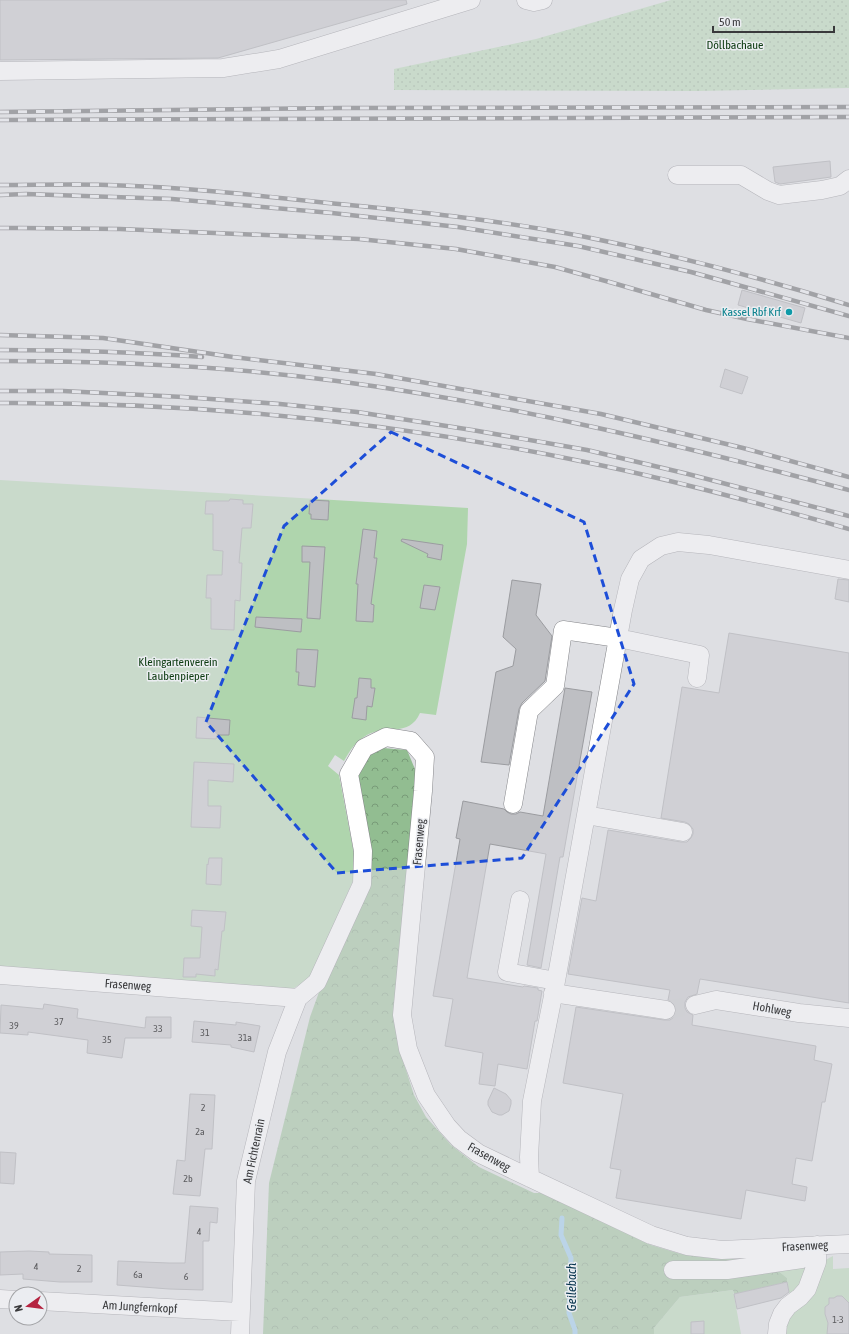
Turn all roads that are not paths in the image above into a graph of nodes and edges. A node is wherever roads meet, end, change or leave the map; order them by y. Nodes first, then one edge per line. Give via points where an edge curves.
1 (472, 0) edge
2 (526, 0) edge
3 (543, 0) edge
4 (0, 71) edge
5 (677, 175) dead end
6 (849, 179) edge
7 (849, 570) edge
8 (618, 638) junction
9 (697, 678) dead end
10 (513, 804) dead end
11 (586, 815) junction
12 (683, 832) dead end
13 (520, 900) dead end
14 (0, 975) edge
15 (554, 987) junction
16 (298, 998) junction
17 (695, 1005) tunnel mouth
18 (666, 1010) tunnel mouth
19 (849, 1018) edge
20 (530, 1178) junction
21 (849, 1244) edge
22 (817, 1245) junction
23 (673, 1270) dead end
24 (48, 1301) edge
25 (240, 1312) junction
26 (240, 1334) edge
27 (777, 1334) edge

1 - 4 street via 279,59 223,68
2 - 3 street
5 - 6 street via 741,175 779,195 840,186
7 - 8 street via 709,545 678,542 661,546 641,559 630,579
8 - 9 street via 700,655
8 - 10 street via 563,630 555,686 529,711
8 - 11 street
11 - 12 street
11 - 15 street
13 - 15 street via 507,972
14 - 16 street, Frasenweg
15 - 18 street
15 - 20 street via 532,1101
16 - 20 street, Frasenweg via 317,982 362,884 363,851 349,774 364,748 386,737 411,741 425,757 402,1015 408,1049 426,1095 459,1139 478,1153
16 - 25 street, Am Fichtenrain via 276,1052 246,1181
17 - 19 street, Hohlweg via 716,1000
20 - 22 street, Frasenweg via 651,1234 687,1246 722,1250
21 - 22 street, Frasenweg
22 - 23 street via 802,1259 727,1270
22 - 27 street via 817,1262 807,1289 782,1314
24 - 25 street, Am Jungfernkopf
25 - 26 street, Am Fichtenrain

